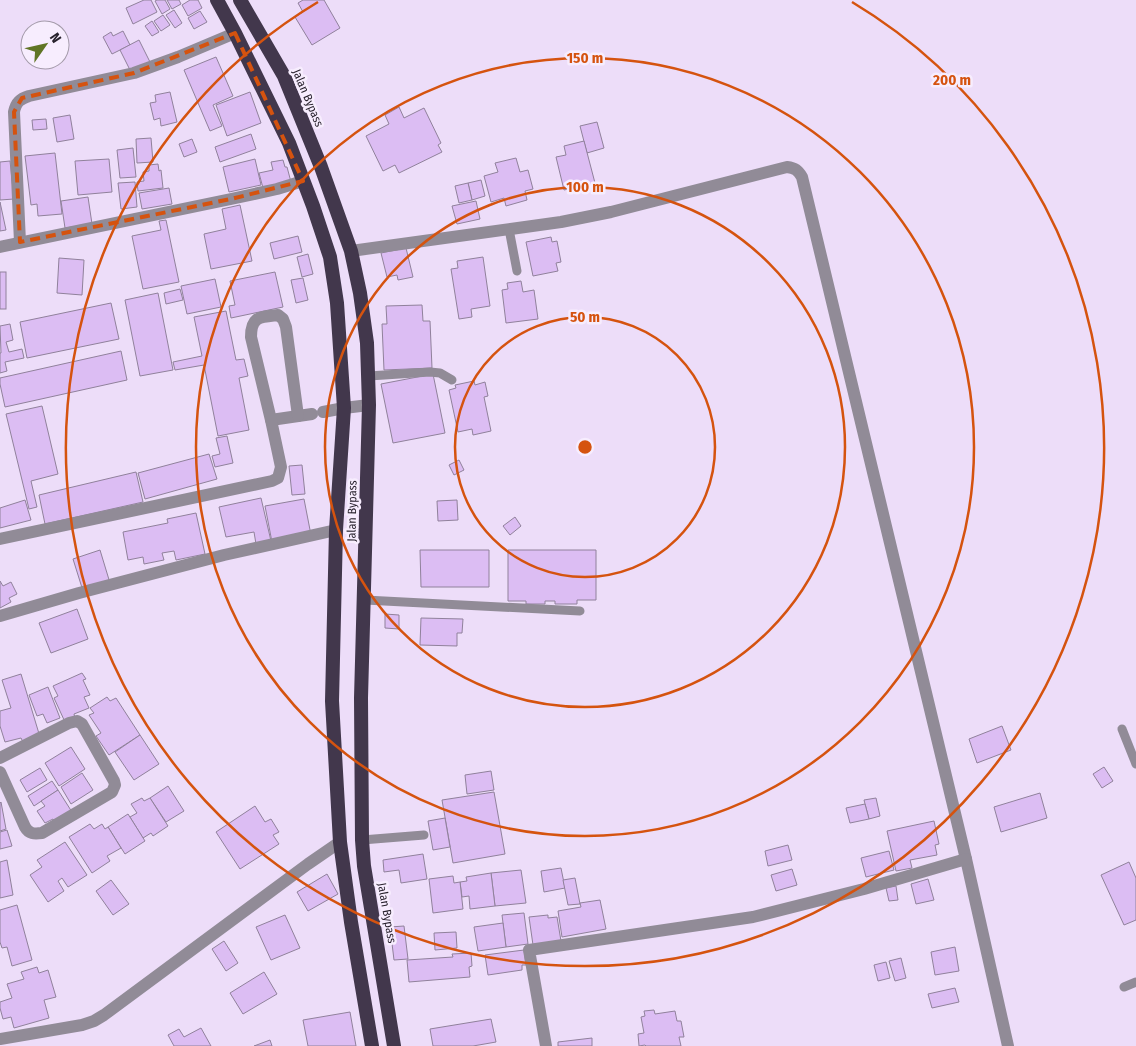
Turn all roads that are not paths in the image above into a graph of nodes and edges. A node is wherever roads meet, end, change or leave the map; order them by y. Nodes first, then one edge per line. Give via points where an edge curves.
1 (217, 0) edge
2 (240, 0) edge
3 (235, 33) junction
4 (303, 181) junction
5 (509, 229) junction
6 (20, 242) junction
7 (0, 246) edge
8 (351, 250) junction
9 (517, 271) dead end
10 (369, 376) junction
11 (452, 380) dead end
12 (369, 405) junction
13 (344, 408) junction
14 (298, 416) junction
15 (271, 420) junction
16 (336, 530) junction
17 (0, 539) edge
18 (364, 600) junction
19 (580, 611) dead end
20 (0, 616) edge
21 (1122, 729) dead end
22 (0, 758) edge
23 (1136, 764) edge
24 (0, 772) edge
25 (424, 835) dead end
26 (362, 840) junction
27 (340, 842) junction
28 (966, 859) junction
29 (1136, 982) edge
30 (1124, 987) dead end
31 (0, 1039) edge
32 (372, 1046) edge
33 (394, 1046) edge
34 (546, 1046) edge
35 (1008, 1046) edge

1 - 3 highway, Jalan Bypass
2 - 8 highway, Jalan Bypass via 284,76
3 - 4 highway, Jalan Bypass via 289,143
3 - 6 street via 134,73 29,96 16,103
4 - 6 street via 231,200
4 - 13 highway, Jalan Bypass via 330,257 337,303
5 - 8 street
5 - 9 lane
5 - 28 street via 603,213 787,167 802,176
6 - 7 street
8 - 10 highway, Jalan Bypass via 366,334
10 - 11 lane via 430,372
10 - 12 highway, Jalan Bypass
12 - 13 street
12 - 18 highway, Jalan Bypass
13 - 14 street
13 - 16 highway, Jalan Bypass
14 - 15 street
14 - 15 street via 286,327 278,315 260,317 251,328 251,337
15 - 17 street via 281,467 278,478 272,481
16 - 20 street via 224,555
16 - 27 highway, Jalan Bypass via 332,701
18 - 19 lane
18 - 26 highway, Jalan Bypass
21 - 23 lane
22 - 24 street via 77,721 82,724 115,785 112,792 42,833 34,834 25,827
25 - 26 lane
26 - 33 highway, Jalan Bypass
27 - 31 street via 99,1018 82,1025
27 - 32 highway, Jalan Bypass
28 - 34 street via 753,918 529,950
28 - 35 street
29 - 30 lane

